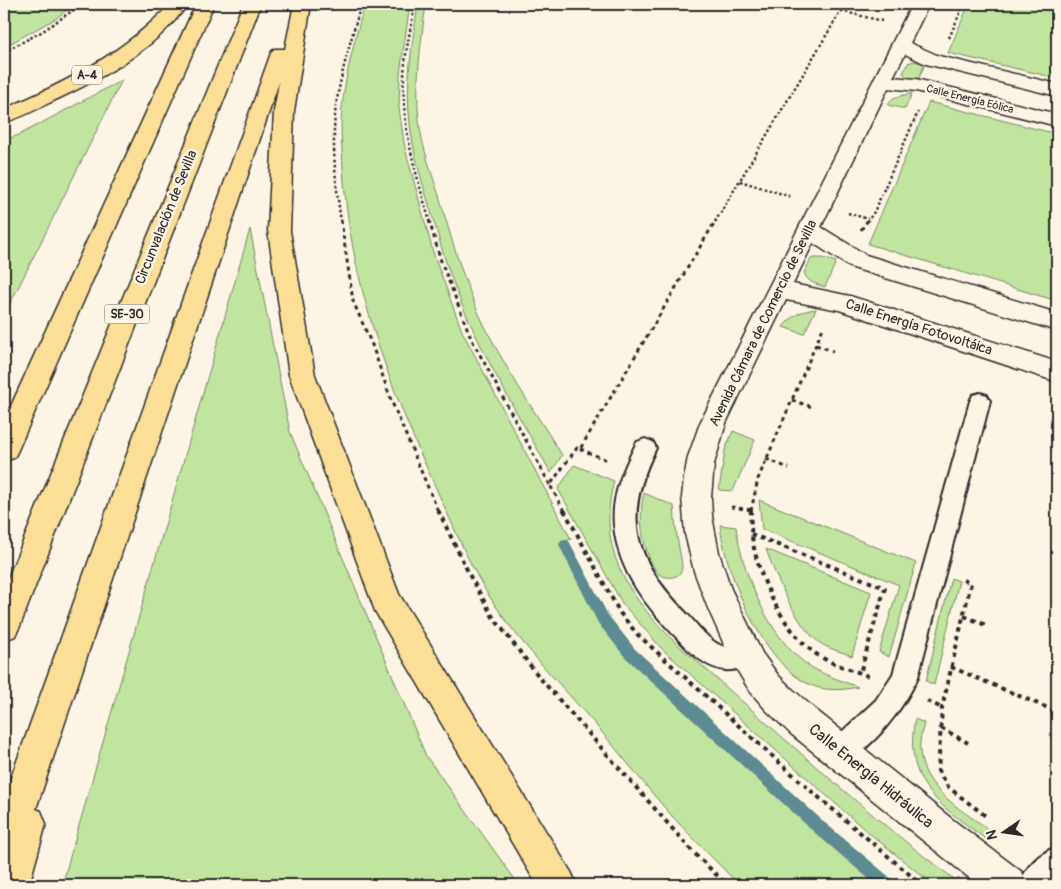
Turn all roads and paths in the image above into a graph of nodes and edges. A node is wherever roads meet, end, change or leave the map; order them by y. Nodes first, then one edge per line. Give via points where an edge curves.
1 (82, 4) edge
2 (179, 4) edge
3 (205, 4) edge
4 (252, 4) edge
5 (298, 4) edge
6 (302, 4) edge
7 (361, 4) edge
8 (415, 4) edge
9 (845, 4) edge
10 (920, 4) edge
11 (964, 4) edge
12 (841, 12) junction
13 (885, 22) dead end
14 (952, 32) dead end
15 (900, 45) junction
16 (4, 52) edge
17 (882, 82) junction
18 (1057, 90) edge
19 (922, 104) dead end
20 (4, 116) edge
21 (1057, 120) edge
22 (740, 181) junction
23 (793, 197) dead end
24 (845, 212) dead end
25 (868, 219) junction
26 (862, 227) dead end
27 (809, 229) junction
28 (779, 290) junction
29 (1057, 322) edge
30 (825, 324) dead end
31 (816, 346) junction
32 (832, 351) dead end
33 (1057, 372) edge
34 (792, 400) junction
35 (980, 401) dead end
36 (812, 407) dead end
37 (644, 448) dead end
38 (580, 449) junction
39 (4, 450) edge
40 (766, 460) junction
41 (567, 461) dead end
42 (613, 462) dead end
43 (788, 468) dead end
44 (550, 486) dead end
45 (751, 534) junction
46 (934, 568) junction
47 (102, 570) junction
48 (964, 616) junction
49 (4, 626) edge
50 (988, 626) dead end
51 (746, 654) junction
52 (951, 666) junction
53 (860, 673) junction
54 (877, 680) dead end
55 (920, 698) dead end
56 (942, 708) junction
57 (1057, 712) edge
58 (941, 728) junction
59 (1057, 733) edge
60 (968, 743) dead end
61 (1056, 743) dead end
62 (840, 751) junction
63 (991, 820) dead end
64 (4, 847) edge
65 (1057, 861) edge
66 (10, 885) edge
67 (558, 885) edge
68 (727, 885) edge
69 (1009, 885) edge
70 (1034, 885) edge

1 - 16 path via 43,31
2 - 20 highway, A-4 via 164,23 120,55 56,94
3 - 39 highway
4 - 49 highway, Circunvalación de Sevilla / SE-30
5 - 47 highway
6 - 67 highway via 284,111 279,231 302,376 386,601
7 - 68 path via 336,108 338,198 353,301 391,400 443,522 493,616 540,678 610,759 692,851
8 - 44 path via 404,94 406,130 416,175 441,262 471,338
9 - 12 path
10 - 15 street, Avenida Cámara de Comercio de Sevilla
11 - 14 path
12 - 13 path
12 - 22 path
15 - 17 street, Avenida Cámara de Comercio de Sevilla
15 - 18 street via 933,60
17 - 21 street, Calle Energía Eólica via 916,85
17 - 27 street, Avenida Cámara de Comercio de Sevilla
19 - 25 path
22 - 23 path
22 - 38 path
24 - 25 path
25 - 26 path
27 - 28 street, Avenida Cámara de Comercio de Sevilla
27 - 29 street via 858,261
28 - 33 street, Calle Energía Fotovoltáica via 841,302
28 - 51 street, Avenida Cámara de Comercio de Sevilla via 713,423 698,478 696,514 704,556 717,594
30 - 31 path
31 - 32 path
31 - 34 path
34 - 36 path
34 - 40 path
35 - 46 lane
37 - 51 lane via 628,484 624,505 624,525 636,567 664,608 704,648 720,657 733,659
38 - 41 path via 577,448
38 - 42 path
40 - 43 path
40 - 45 path via 754,493
45 - 53 path via 760,569 772,596 800,639 811,651
45 - 53 path via 884,588
46 - 48 path via 971,583
46 - 62 lane via 905,677 896,695 878,718
47 - 64 highway
47 - 66 highway
48 - 50 path
48 - 52 path
51 - 62 street, Calle Energía Hidráulica via 765,685
52 - 56 path
52 - 57 path
53 - 54 path
55 - 56 path
56 - 58 path
58 - 60 path
58 - 63 path via 938,771 941,778
59 - 61 path
62 - 69 street, Calle Energía Hidráulica via 968,856
65 - 70 lane

